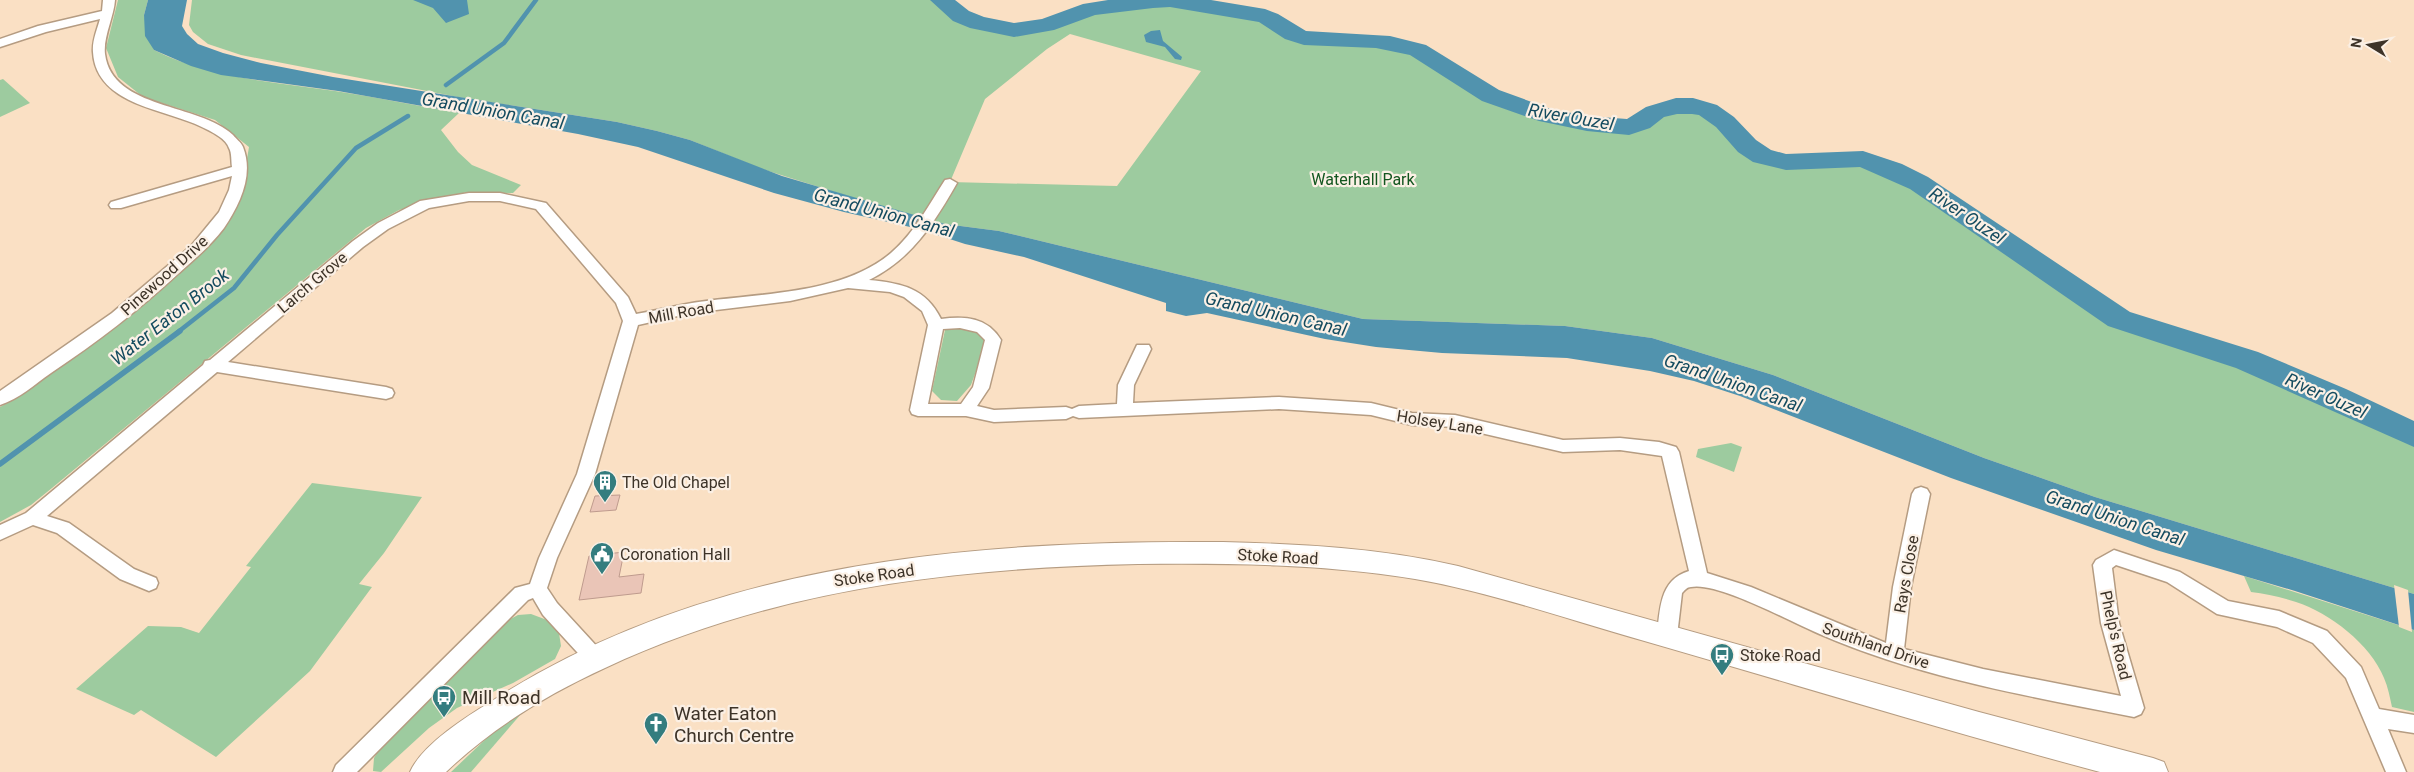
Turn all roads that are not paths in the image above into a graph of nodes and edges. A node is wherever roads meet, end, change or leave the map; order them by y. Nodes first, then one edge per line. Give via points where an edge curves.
1 (109, 6) edge
2 (0, 42) edge
3 (240, 169) junction
4 (950, 182) dead end
5 (116, 205) dead end
6 (850, 283) junction
7 (631, 321) junction
8 (936, 325) junction
9 (1142, 349) dead end
10 (212, 365) junction
11 (386, 393) dead end
12 (0, 400) edge
13 (966, 410) junction
14 (1125, 410) junction
15 (1921, 494) dead end
16 (32, 518) junction
17 (0, 533) edge
18 (1699, 578) junction
19 (149, 583) dead end
20 (538, 589) junction
21 (1667, 636) junction
22 (1894, 654) junction
23 (595, 658) junction
24 (2134, 708) joint
25 (2372, 717) junction
26 (2414, 724) edge
27 (343, 772) edge
28 (425, 772) edge
29 (2153, 772) edge
30 (2396, 772) edge

1 - 2 street
1 - 3 street, Pinewood Drive via 100,39 99,58 106,73 118,87 140,102 212,125 235,145
3 - 5 street
3 - 12 street, Pinewood Drive via 236,191 222,220 201,245 100,332
4 - 6 street via 934,213 905,249 885,265
6 - 7 street, Mill Road via 790,296 691,308
6 - 8 street, Mill Road via 891,287 908,293 928,308
7 - 10 street, Larch Grove via 623,301 541,206 500,197 469,197 425,204 384,226
7 - 20 street, Mill Road via 586,474 548,558
8 - 13 street via 918,410
8 - 13 street via 974,324 988,330 993,340 981,388
9 - 14 street via 1126,385
10 - 11 street
10 - 16 street, Larch Grove
13 - 14 street, Holsey Lane via 994,416
14 - 18 street, Holsey Lane via 1279,404 1371,409 1412,419 1455,421 1563,446 1620,444 1659,448 1670,452
15 - 22 street, Rays Close
16 - 17 street, Larch Grove
16 - 19 street via 64,528 127,574
18 - 21 street via 1687,579 1674,590
18 - 22 street, Southland Drive
20 - 23 street via 550,609
20 - 27 street via 522,594
21 - 23 street, Stoke Road via 1460,578 1398,565 1256,554 1099,554 943,566 820,583 697,616
21 - 29 street, Stoke Road
22 - 24 street, Southland Drive via 1968,674
23 - 28 street, Stoke Road via 530,692 486,720 463,736
24 - 25 street, Phelp's Road via 2110,623 2102,565 2114,557 2173,577 2224,608 2279,619 2320,638 2354,673
25 - 26 street
25 - 30 street, Phelp's Road

